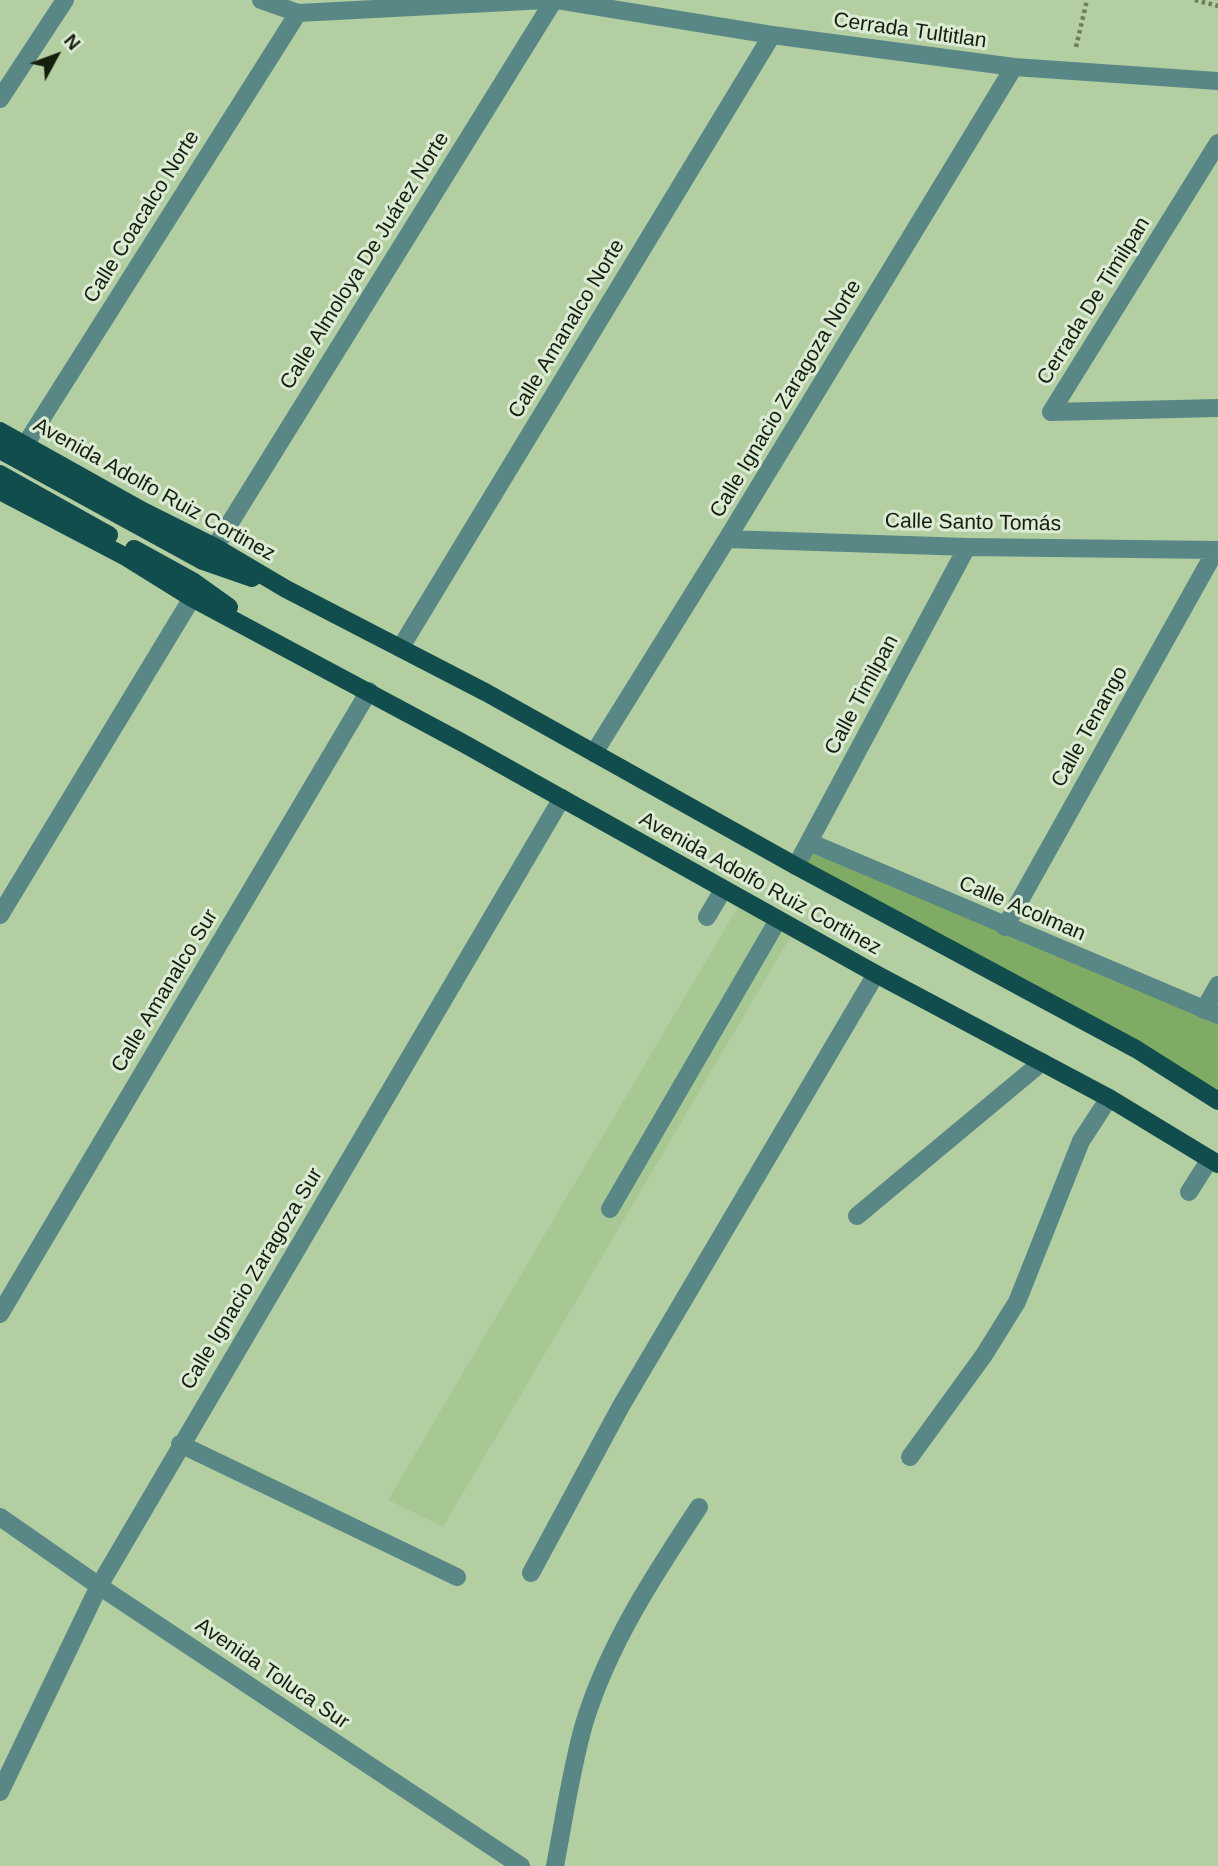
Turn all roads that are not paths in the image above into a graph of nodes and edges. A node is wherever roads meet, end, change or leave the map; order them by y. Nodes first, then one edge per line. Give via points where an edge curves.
1 (65, 0) edge
2 (261, 0) edge
3 (546, 0) edge
4 (556, 0) edge
5 (298, 13) junction
6 (772, 35) junction
7 (1014, 67) junction
8 (1218, 81) edge
9 (0, 99) edge
10 (1218, 144) edge
11 (1218, 408) edge
12 (0, 430) edge
13 (25, 445) junction
14 (0, 450) edge
15 (0, 488) edge
16 (727, 539) junction
17 (967, 547) junction
18 (1217, 550) edge
19 (209, 554) junction
20 (193, 590) junction
21 (401, 647) junction
22 (369, 691) junction
23 (594, 753) junction
24 (562, 799) junction
25 (809, 842) junction
26 (796, 866) junction
27 (723, 890) junction
28 (0, 915) edge
29 (707, 917) dead end
30 (778, 920) junction
31 (1005, 927) junction
32 (876, 974) junction
33 (1218, 985) edge
34 (1211, 1012) edge
35 (1042, 1062) junction
36 (1109, 1098) junction
37 (1218, 1101) edge
38 (1214, 1161) edge
39 (1189, 1192) dead end
40 (610, 1209) dead end
41 (857, 1216) dead end
42 (0, 1314) edge
43 (180, 1444) junction
44 (910, 1457) dead end
45 (699, 1507) dead end
46 (0, 1517) edge
47 (531, 1573) dead end
48 (457, 1577) dead end
49 (99, 1586) junction
50 (4, 1773) edge
51 (0, 1792) edge
52 (520, 1866) edge
53 (555, 1866) edge

1 - 9 street
2 - 5 street
3 - 5 street
4 - 6 street, Cerrada Tultitlan
4 - 19 street, Calle Almoloya De Juárez Norte
5 - 13 street, Calle Coacalco Norte
6 - 7 street, Cerrada Tultitlan
6 - 21 street, Calle Amanalco Norte
7 - 8 street, Cerrada Tultitlan
7 - 16 street, Calle Ignacio Zaragoza Norte
10 - 11 street, Cerrada De Timilpan via 1051,412
12 - 13 main road, Avenida Adolfo Ruiz Cortinez
13 - 19 main road, Avenida Adolfo Ruiz Cortinez
14 - 19 main road, Avenida Adolfo Ruiz Cortinez
15 - 20 main road, Avenida Adolfo Ruiz Cortinez
16 - 17 street, Calle Santo Tomás
16 - 23 street, Calle Ignacio Zaragoza Norte
17 - 18 street, Calle Santo Tomás
17 - 25 street, Calle Timilpan
18 - 31 street, Calle Tenango
19 - 21 main road, Avenida Adolfo Ruiz Cortinez
20 - 22 main road, Avenida Adolfo Ruiz Cortinez via 280,644
20 - 28 street
21 - 23 main road, Avenida Adolfo Ruiz Cortinez
22 - 24 main road, Avenida Adolfo Ruiz Cortinez
22 - 42 street, Calle Amanalco Sur
23 - 26 main road, Avenida Adolfo Ruiz Cortinez
24 - 27 main road, Avenida Adolfo Ruiz Cortinez
24 - 43 street, Calle Ignacio Zaragoza Sur
25 - 26 street, Calle Timilpan
25 - 31 street, Calle Acolman
26 - 37 main road, Avenida Adolfo Ruiz Cortinez via 1136,1049
27 - 29 street
27 - 30 main road, Avenida Adolfo Ruiz Cortinez
30 - 32 main road, Avenida Adolfo Ruiz Cortinez
30 - 40 street
31 - 34 street, Calle Acolman
32 - 35 main road, Avenida Adolfo Ruiz Cortinez
32 - 47 street via 621,1406
33 - 34 street
35 - 36 main road, Avenida Adolfo Ruiz Cortinez
35 - 41 street
36 - 38 main road, Avenida Adolfo Ruiz Cortinez
36 - 44 street via 1081,1141 1017,1302
38 - 39 street
43 - 48 street
43 - 49 street, Calle Ignacio Zaragoza Sur
45 - 53 street via 642,1592 608,1661 584,1724
46 - 49 street, Avenida Toluca Sur
49 - 50 street, Calle Ignacio Zaragoza Sur
49 - 52 street, Avenida Toluca Sur
50 - 51 street, Calle Ignacio Zaragoza Sur

